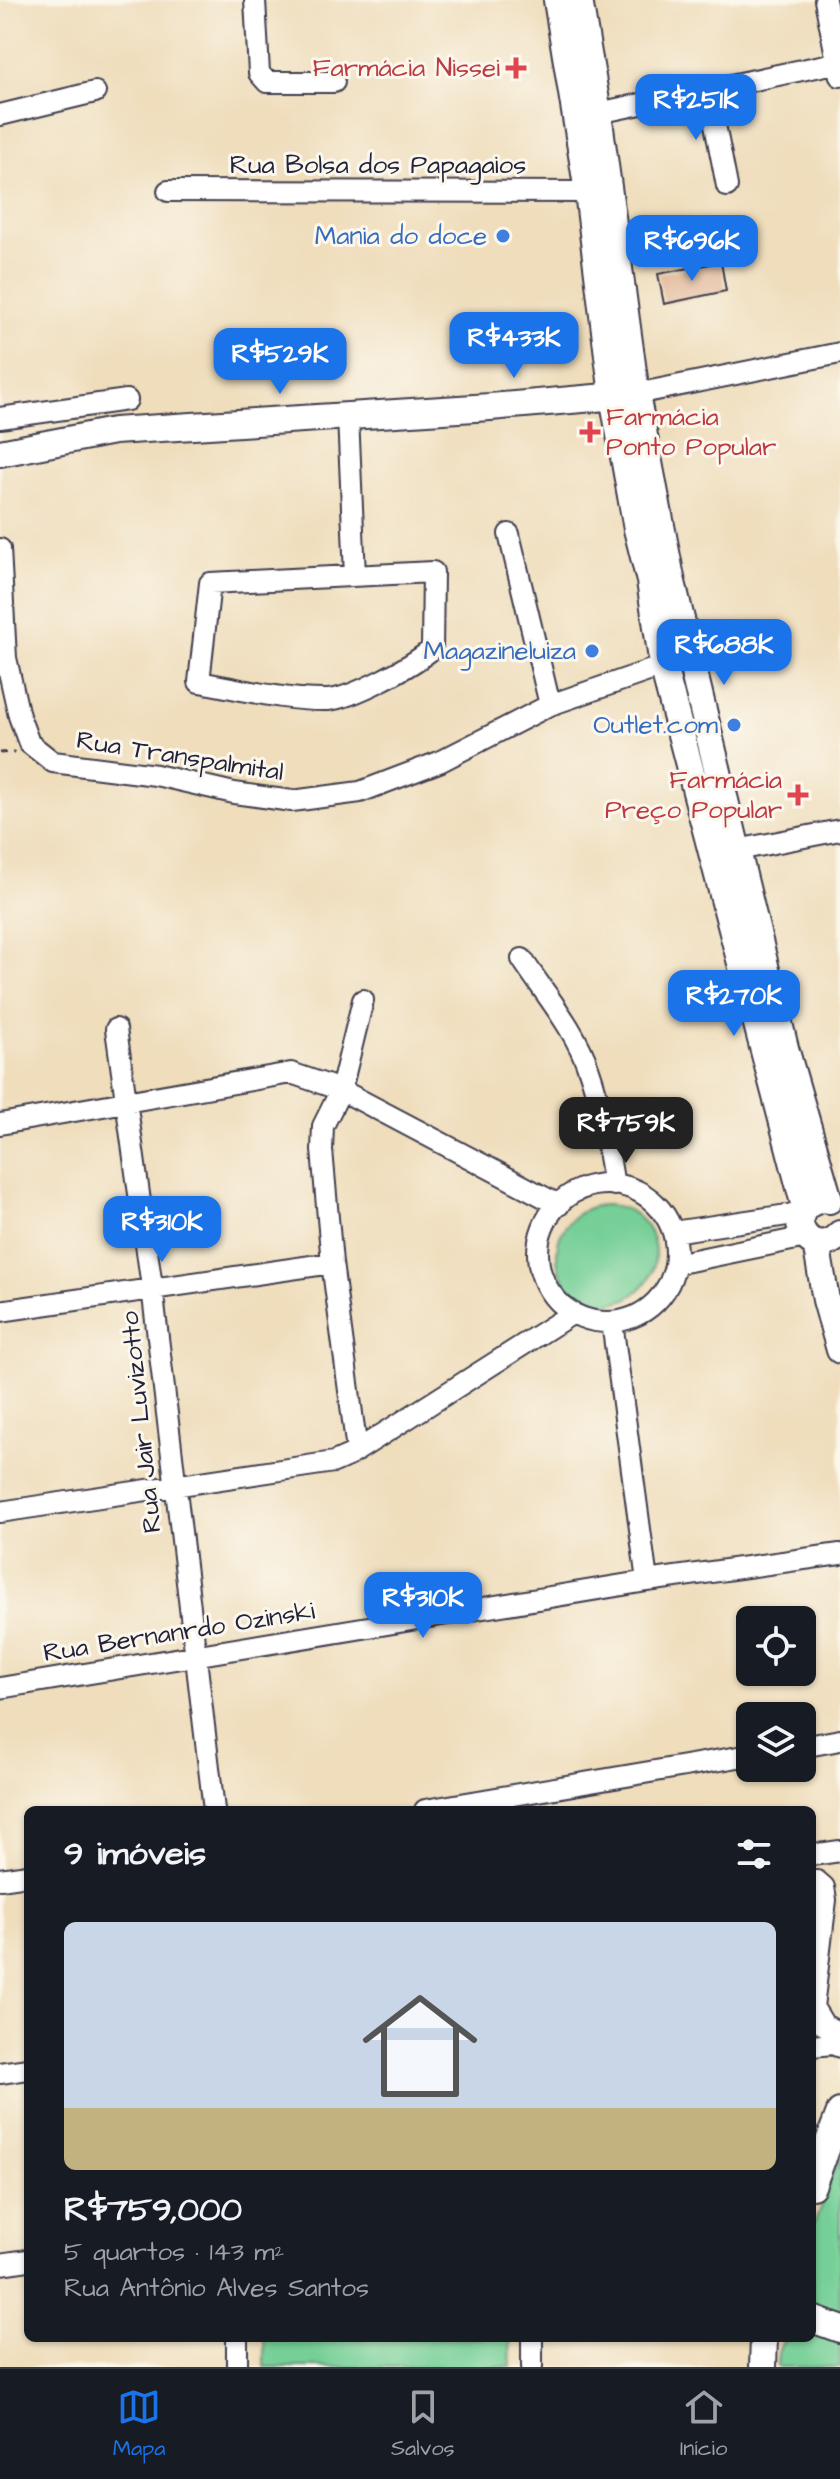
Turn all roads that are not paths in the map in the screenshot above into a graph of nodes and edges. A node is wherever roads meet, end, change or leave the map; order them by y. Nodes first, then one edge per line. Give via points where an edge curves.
1 (255, 0) edge
2 (557, 0) edge
3 (579, 0) edge
4 (825, 0) edge
5 (839, 67) edge
6 (334, 82) dead end
7 (708, 89) junction
8 (95, 92) dead end
9 (598, 113) junction
10 (0, 115) edge
11 (727, 186) dead end
12 (168, 191) dead end
13 (588, 192) junction
14 (840, 353) edge
15 (624, 395) junction
16 (127, 400) dead end
17 (348, 416) junction
18 (0, 418) edge
19 (0, 453) edge
20 (509, 534) dead end
21 (0, 549) edge
22 (355, 576) junction
23 (692, 663) junction
24 (663, 666) junction
25 (550, 705) junction
26 (840, 830) edge
27 (739, 849) junction
28 (712, 856) junction
29 (522, 959) dead end
30 (363, 1000) dead end
31 (116, 1029) dead end
32 (341, 1090) junction
33 (127, 1102) junction
34 (0, 1124) edge
35 (614, 1185) junction
36 (559, 1205) junction
37 (819, 1220) edge
38 (673, 1232) junction
39 (332, 1263) junction
40 (675, 1264) junction
41 (152, 1287) junction
42 (833, 1297) edge
43 (0, 1311) edge
44 (573, 1313) junction
45 (612, 1322) junction
46 (840, 1350) edge
47 (357, 1451) junction
48 (174, 1485) junction
49 (0, 1512) edge
50 (840, 1554) edge
51 (647, 1581) junction
52 (195, 1656) junction
53 (0, 1688) edge
54 (840, 1740) edge
55 (816, 1744) edge
56 (736, 1757) edge
57 (214, 1806) edge
58 (449, 1806) edge
59 (840, 1851) edge
60 (816, 1854) edge
61 (24, 1876) edge
62 (0, 1879) edge
63 (816, 1881) edge
64 (816, 1982) edge
65 (816, 2012) edge
66 (840, 2033) edge
67 (816, 2046) edge
68 (840, 2047) edge
69 (24, 2070) edge
70 (0, 2073) edge
71 (840, 2112) edge
72 (816, 2175) edge
73 (24, 2261) edge
74 (0, 2264) edge
75 (816, 2320) edge
76 (840, 2329) edge
77 (237, 2342) edge
78 (532, 2342) edge
79 (764, 2342) edge
80 (237, 2367) edge
81 (532, 2367) edge
82 (763, 2367) edge

1 - 6 street via 259,73 267,82
2 - 13 main road
3 - 9 main road
4 - 5 street
5 - 7 street
7 - 9 street
7 - 11 street
8 - 10 street
9 - 15 main road
12 - 13 street, Rua Bolsa dos Papagaios
13 - 15 main road
14 - 15 street
15 - 17 main road
15 - 23 main road
15 - 24 main road via 637,529
16 - 18 street
17 - 19 main road via 114,431
17 - 22 street
20 - 25 street
21 - 25 street, Rua Transpalmital via 6,658 19,716 29,743 53,762 292,801 360,792 439,762
22 - 22 street via 210,583 199,682 330,700 416,663 432,649 433,572
23 - 24 street, Rua Transpalmital
23 - 27 main road
24 - 25 street, Rua Transpalmital
24 - 28 main road
26 - 27 street
27 - 28 street
27 - 37 main road
28 - 37 main road
29 - 35 street via 589,1068
30 - 32 street
31 - 33 street, Rua Jair Luvizotto
32 - 33 street via 291,1073
32 - 36 street
32 - 39 street via 323,1126
33 - 34 street
33 - 41 street, Rua Jair Luvizotto
35 - 36 street via 587,1188
35 - 38 street via 650,1200
36 - 44 street via 543,1228 539,1262 550,1292
37 - 38 street
37 - 40 street
37 - 42 main road
38 - 40 street
39 - 41 street
39 - 47 street
40 - 45 street via 667,1288 654,1304
41 - 43 street
41 - 48 street, Rua Jair Luvizotto
42 - 46 main road
44 - 45 street
44 - 47 street
45 - 51 street
47 - 48 street via 334,1462
48 - 49 street
48 - 52 street, Rua Jair Luvizotto
50 - 51 street, Rua Bernanrdo Ozinski
51 - 52 street, Rua Bernanrdo Ozinski
52 - 53 street, Rua Bernanrdo Ozinski
52 - 57 street, Rua Jair Luvizotto
54 - 55 street
56 - 58 street
59 - 60 street
61 - 62 street
63 - 64 street via 824,1887 826,1900
65 - 66 street via 824,2025
67 - 68 street
69 - 70 street
71 - 72 main road
73 - 74 street
75 - 76 main road
77 - 80 street
78 - 81 street
79 - 82 main road

